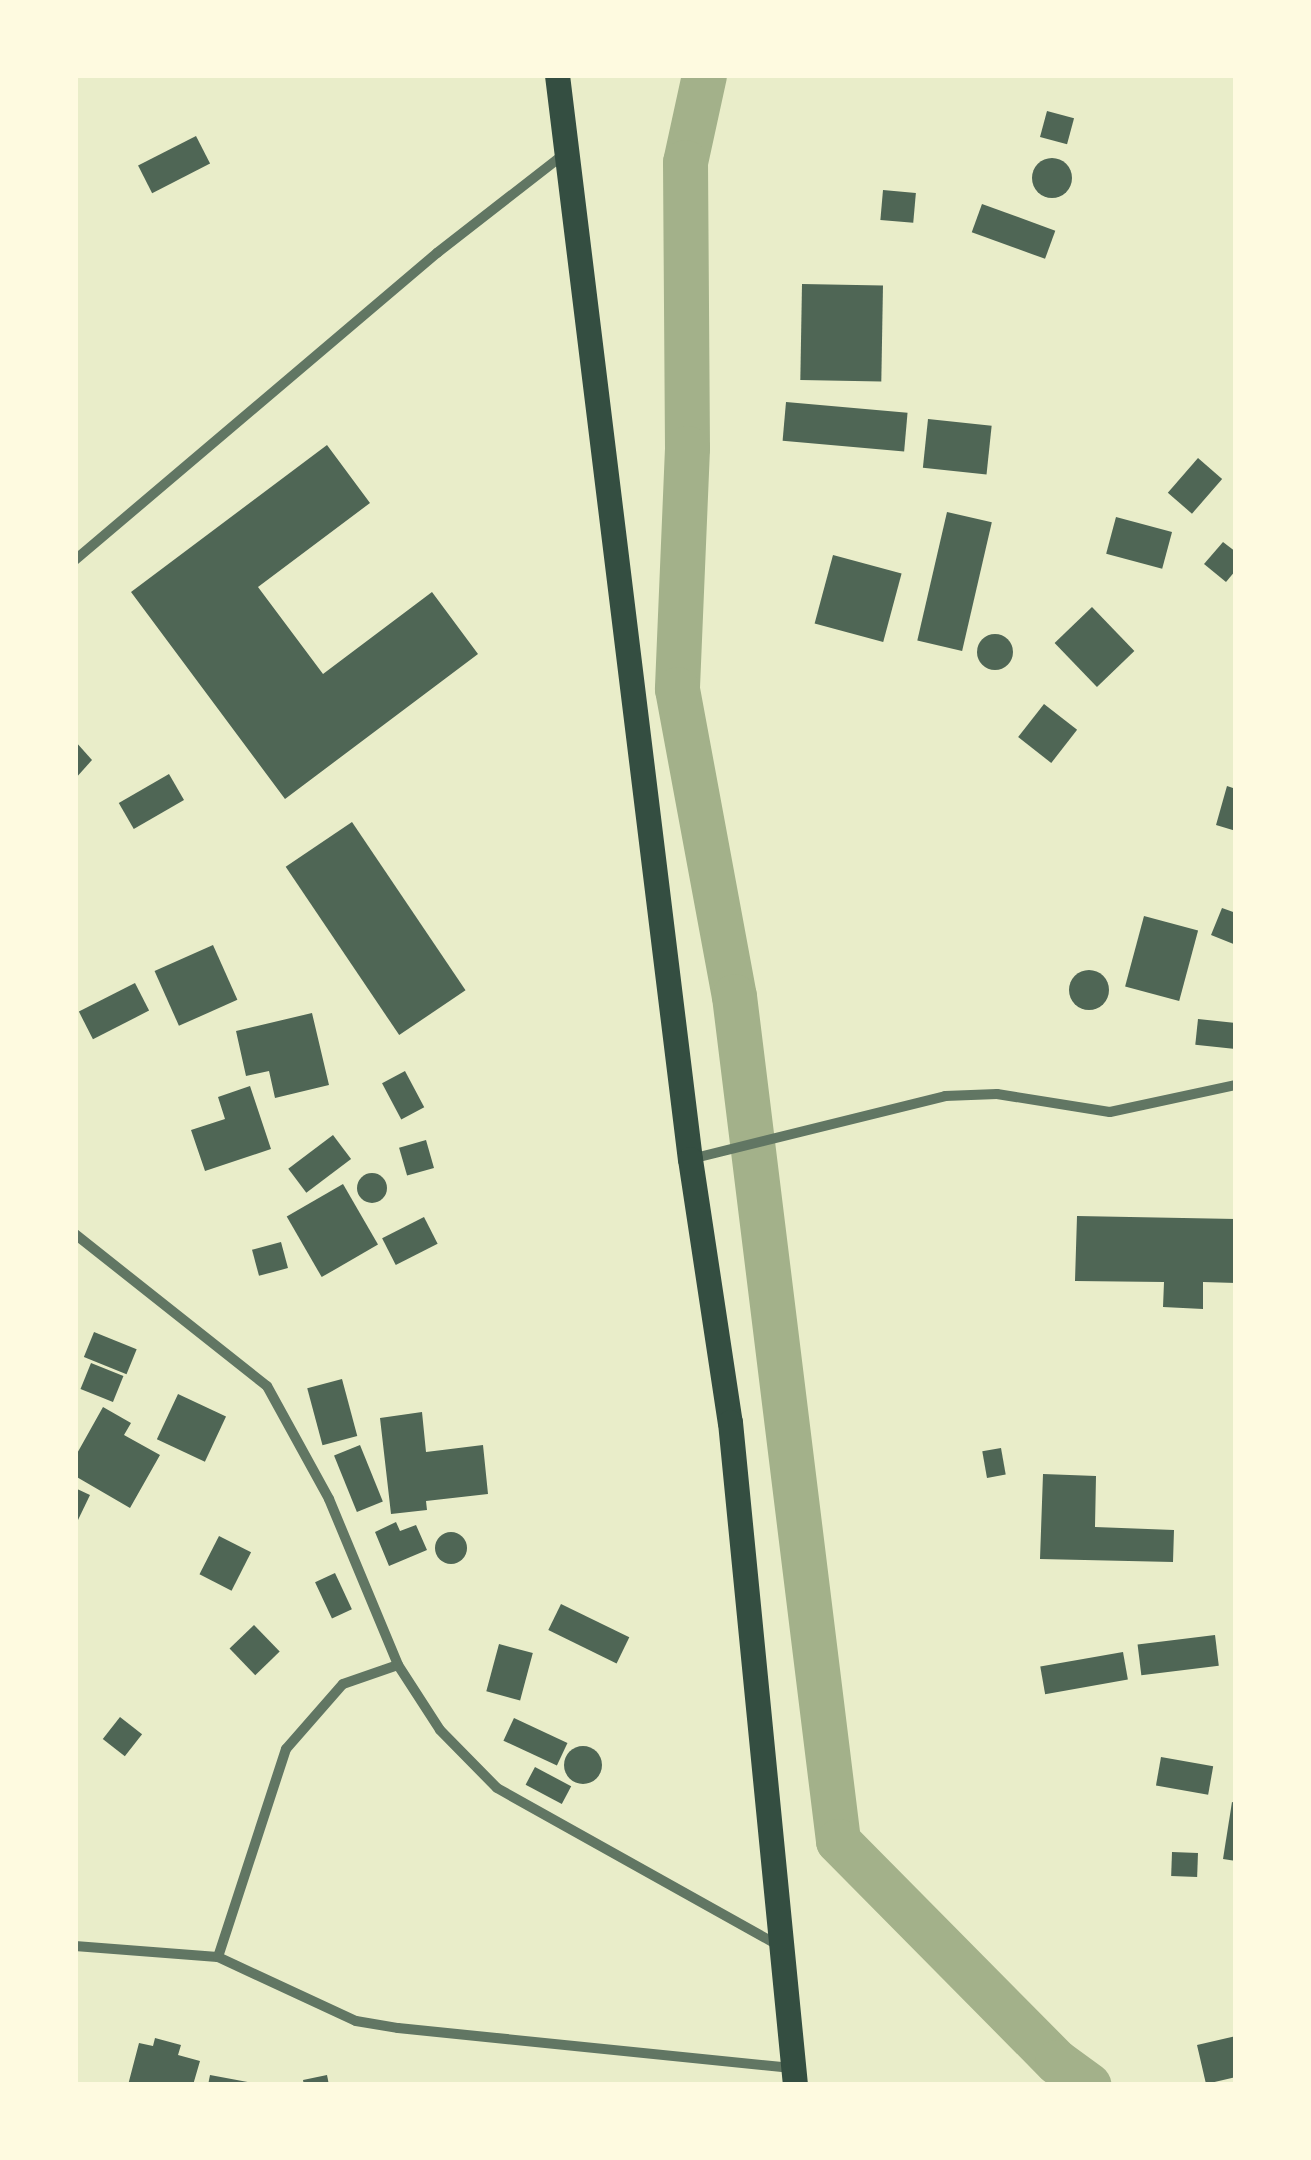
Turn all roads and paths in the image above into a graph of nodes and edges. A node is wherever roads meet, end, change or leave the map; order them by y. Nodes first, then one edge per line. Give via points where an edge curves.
1 (558, 75) edge
2 (565, 154) junction
3 (75, 560) edge
4 (1236, 1085) edge
5 (690, 1159) junction
6 (75, 1234) edge
7 (398, 1665) junction
8 (776, 1944) junction
9 (75, 1946) edge
10 (218, 1957) junction
11 (794, 2076) edge

1 - 2 main road
2 - 3 street via 437,253
2 - 5 main road
4 - 5 street via 1110,1112 997,1094 944,1096
5 - 8 main road via 730,1422
6 - 7 street via 268,1386 329,1498
7 - 8 street via 440,1730 497,1788
7 - 10 street via 343,1684 286,1749
8 - 11 main road
9 - 10 street
10 - 11 street via 356,2021

